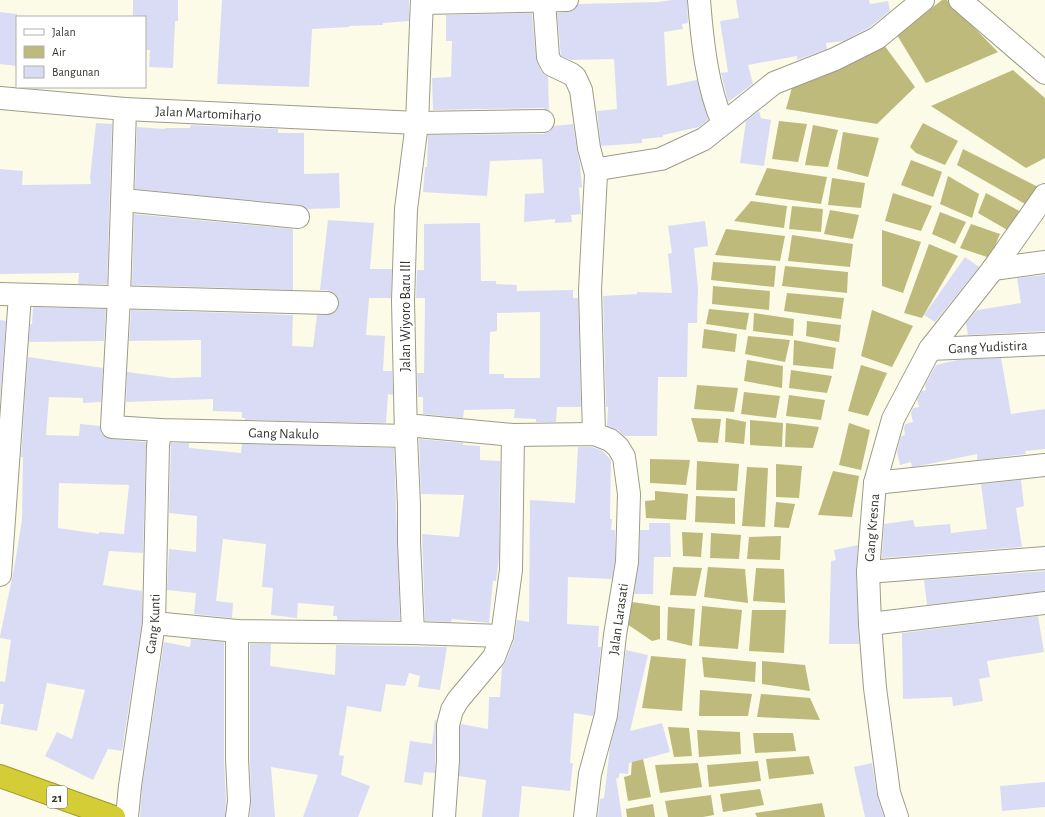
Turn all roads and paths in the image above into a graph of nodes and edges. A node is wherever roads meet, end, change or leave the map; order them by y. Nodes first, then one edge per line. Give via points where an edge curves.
1 (567, 0) edge
2 (699, 0) edge
3 (923, 0) edge
4 (960, 0) edge
5 (422, 1) edge
6 (544, 1) junction
7 (1045, 73) edge
8 (0, 98) edge
9 (125, 109) junction
10 (543, 121) dead end
11 (417, 123) junction
12 (723, 124) junction
13 (596, 174) junction
14 (1045, 195) edge
15 (123, 200) junction
16 (298, 217) dead end
17 (1045, 262) edge
18 (993, 269) junction
19 (10, 294) edge
20 (120, 297) junction
21 (327, 303) dead end
22 (1045, 344) edge
23 (930, 349) junction
24 (160, 430) junction
25 (406, 431) junction
26 (594, 434) junction
27 (513, 435) junction
28 (1045, 465) edge
29 (875, 483) junction
30 (1045, 558) edge
31 (868, 572) junction
32 (0, 575) edge
33 (1045, 603) edge
34 (154, 623) junction
35 (870, 624) junction
36 (237, 631) junction
37 (413, 633) junction
38 (502, 636) junction
39 (0, 776) edge
40 (114, 817) edge
41 (126, 817) edge
42 (238, 817) edge
43 (444, 817) edge
44 (584, 817) edge
45 (898, 817) edge

1 - 6 street
2 - 12 street via 706,59
3 - 12 street via 877,38 835,59 774,83
4 - 7 street
5 - 6 street
5 - 11 street, Jalan Wiyoro Baru III
6 - 13 street via 548,57 552,65 575,77 581,90 589,148
8 - 9 street, Jalan Martomiharjo
9 - 11 street, Jalan Martomiharjo
9 - 15 street
10 - 11 street, Jalan Martomiharjo
11 - 25 street, Jalan Wiyoro Baru III via 406,217
12 - 13 street via 704,139 662,159 605,168 598,170
13 - 26 street via 590,290
14 - 18 street, Gang Kresna
15 - 16 street
15 - 20 street
17 - 18 street
18 - 23 street, Gang Kresna
19 - 20 street
19 - 32 street
20 - 21 street
20 - 24 street, Gang Nakulo via 112,427
22 - 23 street, Gang Yudistira
23 - 29 street, Gang Kresna via 893,419
24 - 25 street, Gang Nakulo
24 - 34 street, Gang Kunti
25 - 27 street, Gang Nakulo
25 - 37 street, Jalan Wiyoro Baru III
26 - 27 street, Gang Nakulo
26 - 44 street, Jalan Larasati via 610,440 618,447 624,458 628,494 627,562 606,715 590,774
27 - 38 street via 511,570
28 - 29 street
29 - 31 street, Gang Kresna
30 - 31 street
31 - 35 street, Gang Kresna
33 - 35 street
34 - 36 street
34 - 41 street, Gang Kunti
35 - 45 street, Gang Kresna via 875,688 889,793
36 - 37 street
36 - 42 street
37 - 38 street
38 - 43 street via 494,657 452,710 448,725
39 - 40 highway, 21

